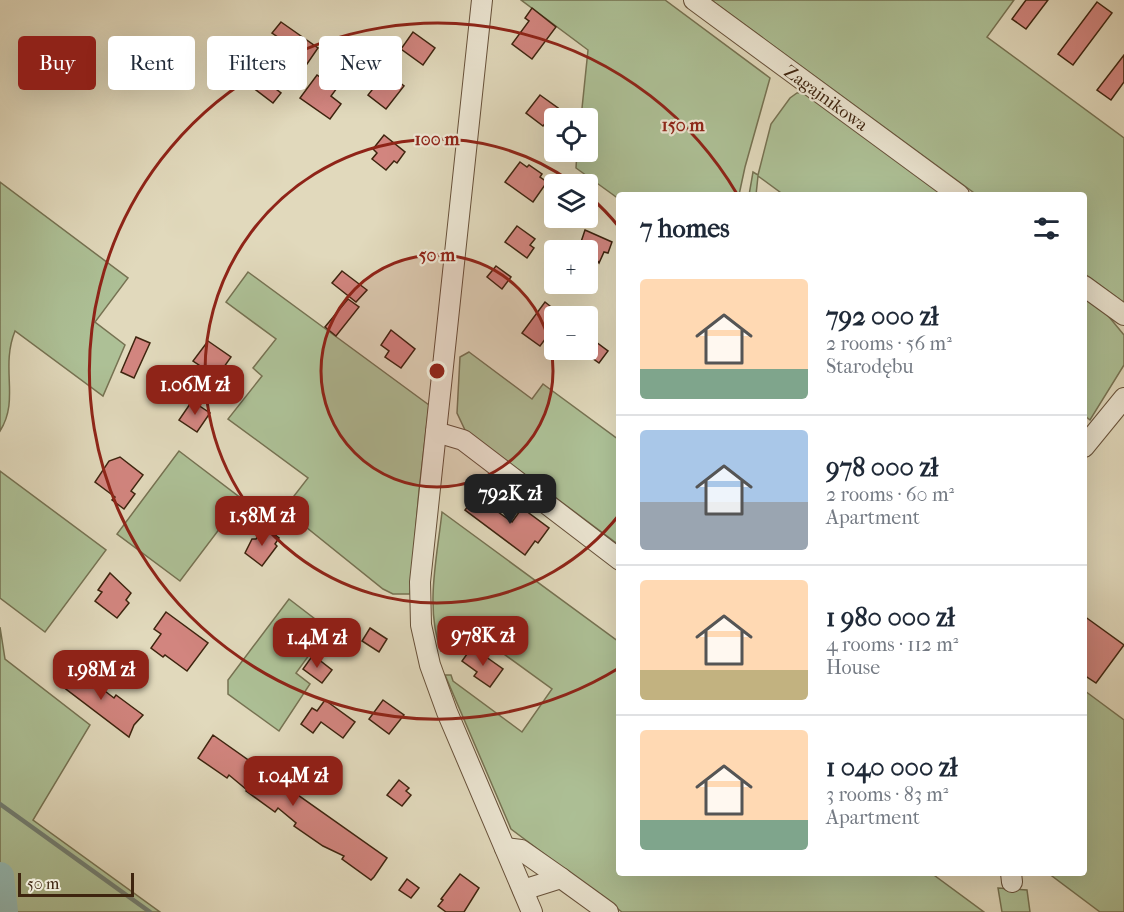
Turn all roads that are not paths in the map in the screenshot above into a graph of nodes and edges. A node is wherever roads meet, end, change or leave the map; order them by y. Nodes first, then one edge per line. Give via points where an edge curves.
1 (482, 0) edge
2 (694, 0) edge
3 (955, 192) edge
4 (1087, 288) edge
5 (1124, 315) edge
6 (1124, 398) edge
7 (436, 432) junction
8 (1087, 443) edge
9 (616, 557) edge
10 (505, 848) junction
11 (561, 878) junction
12 (523, 890) junction
13 (532, 912) edge
14 (608, 912) edge

1 - 7 street
2 - 3 street, Zagajnikowa
4 - 5 street
6 - 8 street
7 - 9 street via 463,440
7 - 10 street via 420,582 421,625 429,665
10 - 11 street via 521,850
10 - 12 street
11 - 12 street
11 - 14 street
12 - 13 street

